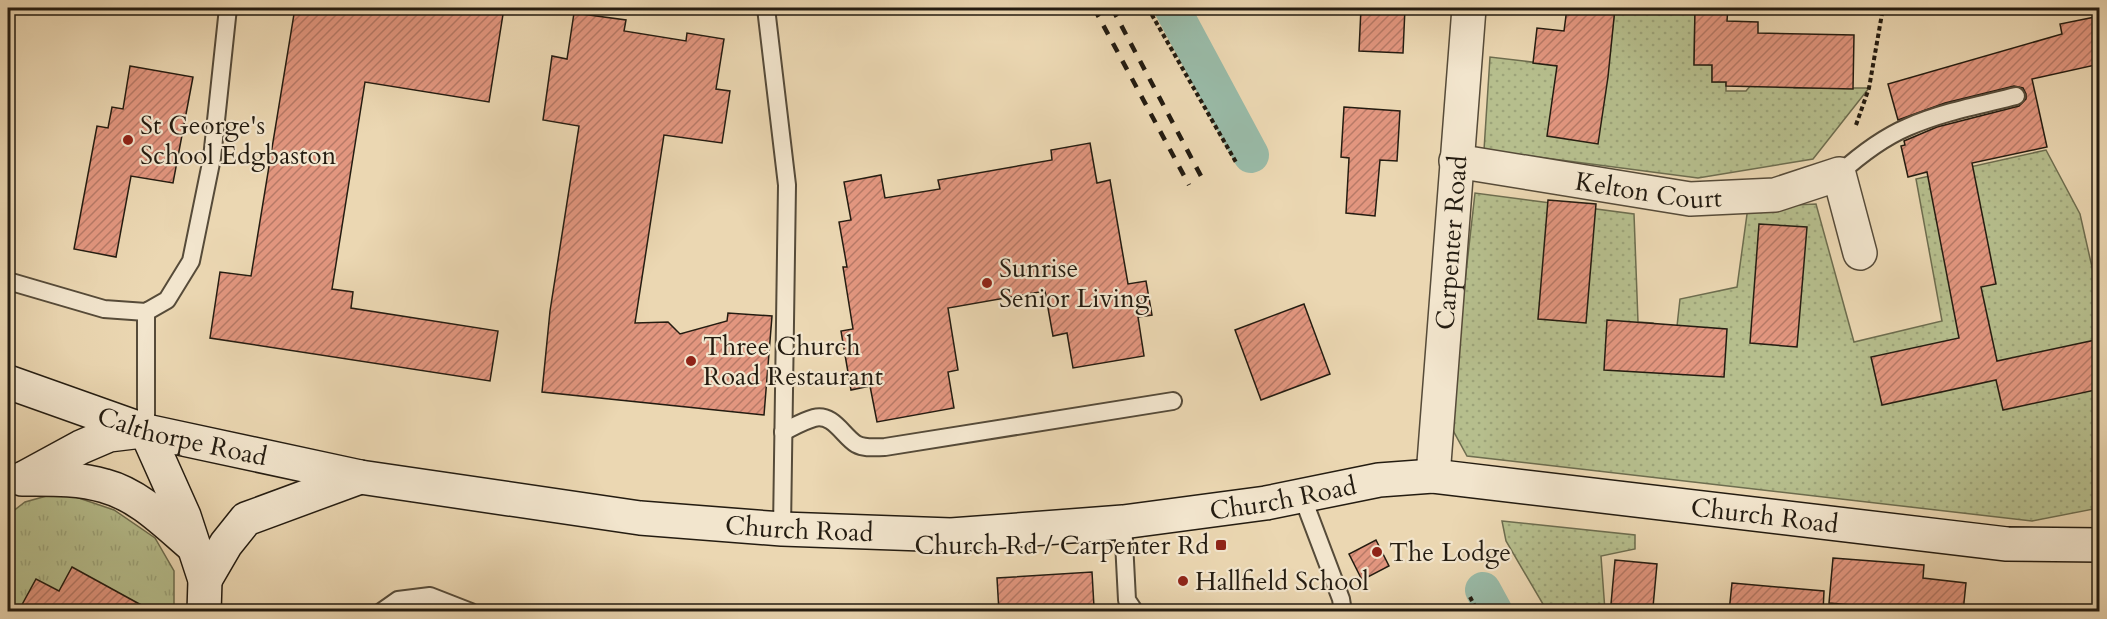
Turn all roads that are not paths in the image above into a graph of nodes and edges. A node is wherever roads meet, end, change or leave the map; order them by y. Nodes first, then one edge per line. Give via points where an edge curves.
1 (228, 8) edge
2 (766, 8) edge
3 (1469, 8) edge
4 (2016, 96) dead end
5 (1456, 161) junction
6 (1839, 174) junction
7 (1860, 253) dead end
8 (8, 281) edge
9 (146, 312) junction
10 (8, 382) edge
11 (1173, 401) dead end
12 (146, 431) junction
13 (783, 432) junction
14 (1433, 476) junction
15 (360, 477) junction
16 (15, 484) edge
17 (1302, 496) junction
18 (1124, 522) junction
19 (782, 529) junction
20 (2100, 545) edge
21 (193, 546) junction
22 (204, 596) edge
23 (381, 612) edge
24 (471, 612) edge
25 (1135, 612) edge
26 (1343, 612) edge

1 - 9 lane via 212,158 191,261 167,300
2 - 13 lane via 788,185
3 - 5 main road, Carpenter Road
4 - 6 lane via 1909,126 1877,144
5 - 6 main road, Kelton Court via 1690,198 1775,195
5 - 14 main road, Carpenter Road
6 - 7 main road
8 - 9 lane via 104,309
9 - 12 lane
10 - 12 main road, Calthorpe Road
11 - 13 lane via 885,447 856,444 825,418 816,417
12 - 15 main road, Calthorpe Road
12 - 16 main road via 109,435
12 - 21 main road via 171,483
13 - 19 lane
14 - 17 main road, Church Road via 1379,480
14 - 20 main road, Church Road via 2007,544
15 - 19 main road, Church Road via 640,518
15 - 22 main road via 246,519 226,544
16 - 21 main road via 75,480 108,486 157,515
17 - 18 main road, Church Road
17 - 26 lane
18 - 19 main road, Church Road via 951,535
18 - 25 lane via 1127,600
21 - 22 main road
23 - 24 lane via 398,600 430,596

